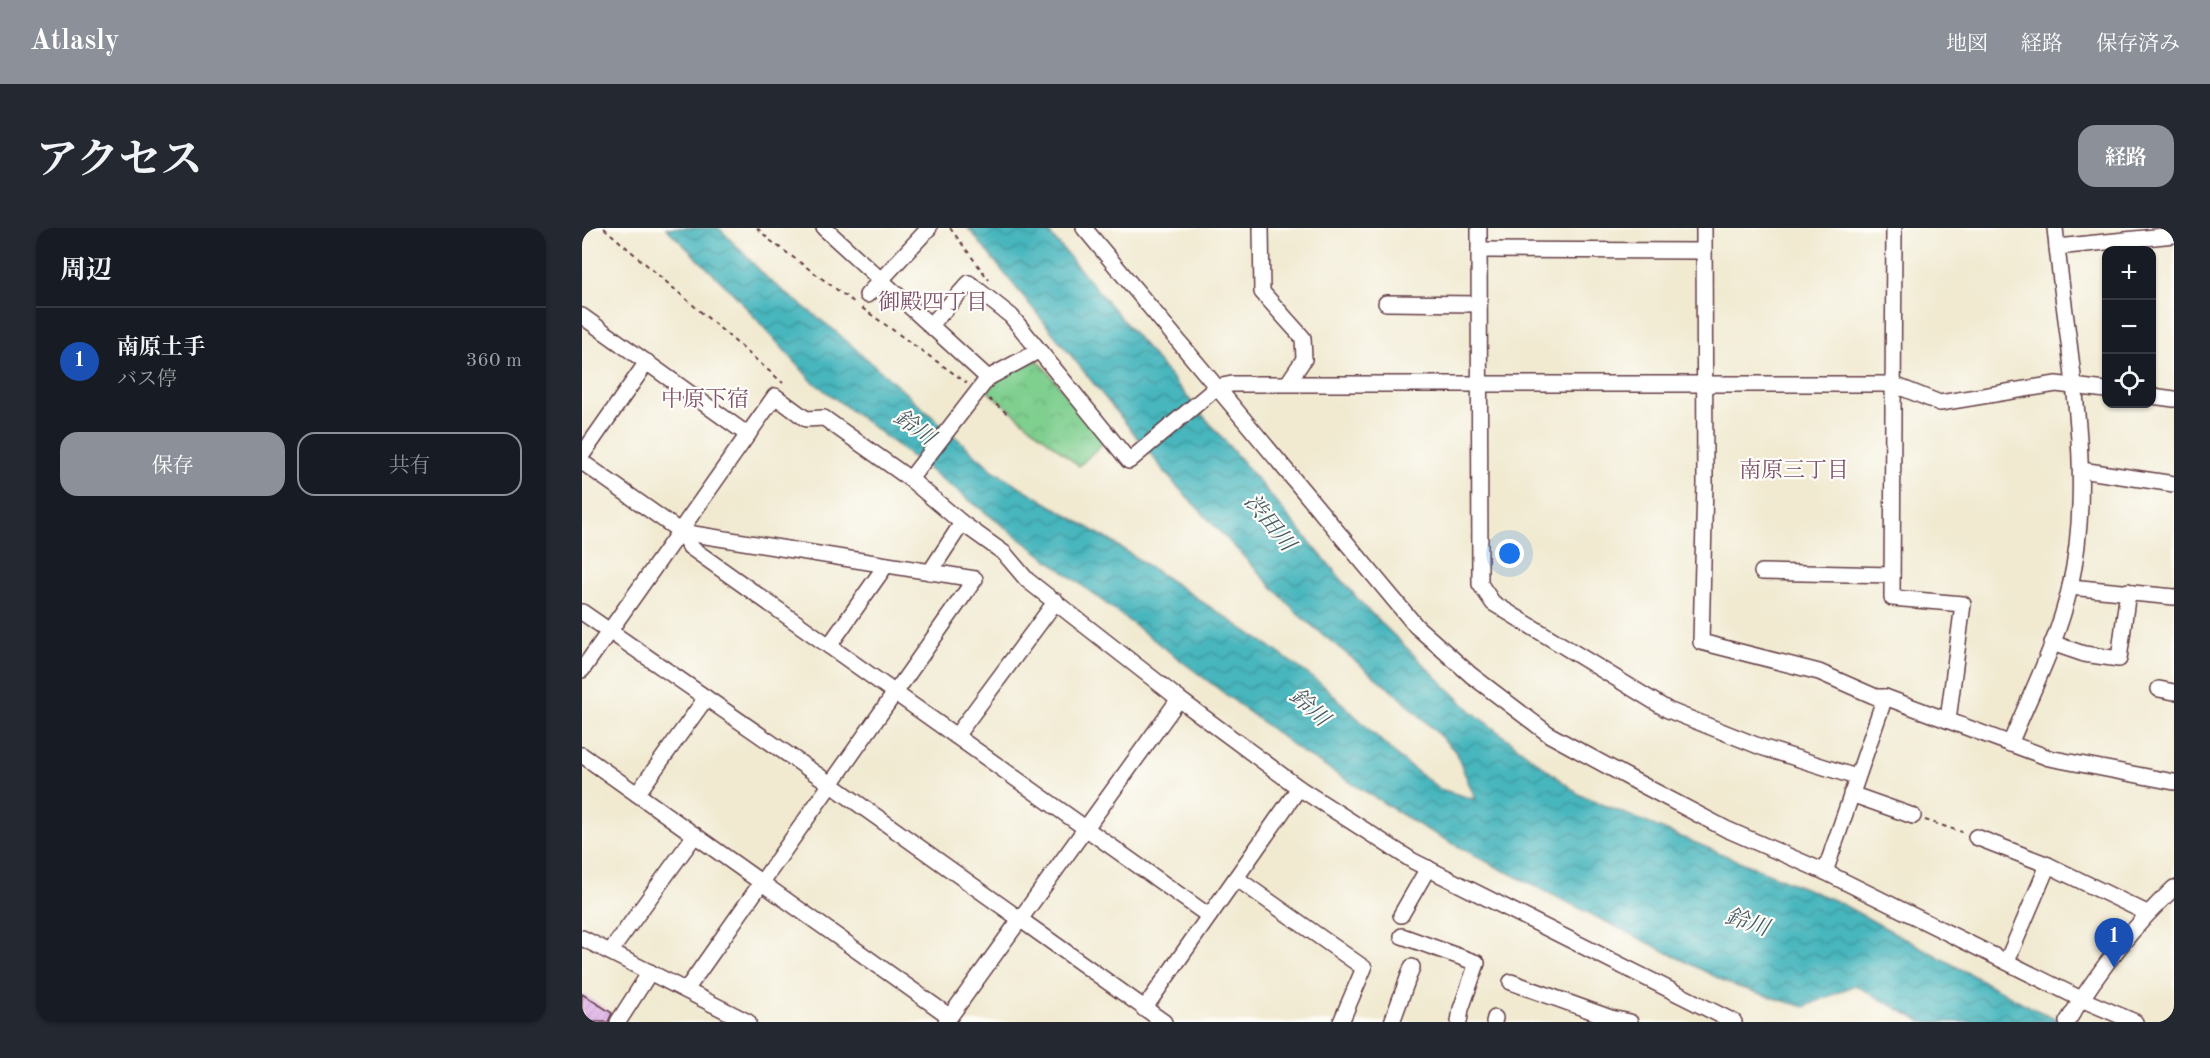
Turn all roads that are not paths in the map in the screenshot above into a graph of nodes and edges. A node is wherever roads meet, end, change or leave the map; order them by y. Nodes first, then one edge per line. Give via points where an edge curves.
1 (825, 228) edge
2 (929, 228) edge
3 (1084, 228) edge
4 (1261, 228) edge
5 (1479, 228) edge
6 (1704, 228) edge
7 (1894, 228) edge
8 (2055, 228) edge
9 (2174, 235) edge
10 (2056, 247) junction
11 (1479, 250) junction
12 (1704, 251) junction
13 (880, 282) junction
14 (867, 295) dead end
15 (1386, 303) dead end
16 (1479, 304) junction
17 (583, 319) edge
18 (930, 326) junction
19 (1038, 351) junction
20 (647, 362) junction
21 (1288, 383) junction
22 (1703, 383) junction
23 (1892, 384) junction
24 (1479, 385) junction
25 (2072, 385) junction
26 (1217, 387) junction
27 (979, 389) junction
28 (2102, 389) edge
29 (2156, 397) edge
30 (2174, 399) edge
31 (748, 435) junction
32 (582, 455) edge
33 (582, 462) edge
34 (2081, 470) junction
35 (910, 479) junction
36 (2174, 484) edge
37 (962, 523) junction
38 (681, 532) junction
39 (886, 565) junction
40 (930, 572) junction
41 (1762, 572) dead end
42 (1892, 575) junction
43 (2070, 586) junction
44 (2128, 591) junction
45 (2174, 597) edge
46 (1056, 601) junction
47 (582, 612) edge
48 (609, 631) junction
49 (2052, 644) junction
50 (829, 646) junction
51 (582, 670) edge
52 (897, 693) junction
53 (1886, 696) junction
54 (706, 698) junction
55 (1179, 699) junction
56 (1948, 720) junction
57 (956, 736) junction
58 (2010, 744) junction
59 (582, 755) edge
60 (1856, 777) junction
61 (2174, 782) edge
62 (832, 785) junction
63 (1299, 788) junction
64 (637, 794) junction
65 (1851, 794) junction
66 (1913, 816) road end
67 (1085, 830) junction
68 (695, 835) junction
69 (1976, 837) road end
70 (2048, 865) junction
71 (1428, 868) junction
72 (1824, 872) junction
73 (1236, 878) junction
74 (763, 882) junction
75 (2174, 888) edge
76 (2147, 913) junction
77 (1401, 915) dead end
78 (1209, 916) junction
79 (1020, 920) junction
80 (1402, 936) dead end
81 (582, 938) edge
82 (610, 952) junction
83 (2007, 961) junction
84 (1412, 967) dead end
85 (650, 972) junction
86 (1511, 982) dead end
87 (686, 990) junction
88 (2079, 1002) junction
89 (1144, 1009) junction
90 (948, 1019) edge
91 (743, 1021) edge
92 (1622, 1021) edge
93 (618, 1022) edge
94 (1164, 1022) edge
95 (1341, 1022) edge
96 (1392, 1022) edge
97 (1459, 1022) edge
98 (1734, 1022) edge
99 (2067, 1022) edge
100 (2135, 1022) edge

1 - 13 street
2 - 13 street
3 - 26 street
4 - 21 street via 1262,292 1302,338 1305,359
5 - 11 street
6 - 12 street
7 - 23 street
8 - 10 street
9 - 10 street
10 - 25 street
11 - 12 street
11 - 16 street
12 - 22 street
13 - 14 street
13 - 18 street
15 - 16 street
16 - 24 street
17 - 20 street
18 - 19 street via 969,283 1011,316
18 - 27 street
19 - 26 street via 1129,461
19 - 27 street
20 - 31 street
20 - 32 street
21 - 24 street
21 - 26 street
22 - 23 street
22 - 24 street
22 - 53 street via 1701,642 1819,672 1876,697
23 - 25 street via 1940,403 2056,384
23 - 42 street
24 - 60 street via 1480,584 1493,603 1668,710 1761,747
25 - 28 street
25 - 34 street
26 - 72 street via 1416,626 1471,675 1550,735 1726,829
27 - 35 street
29 - 30 street
31 - 35 street via 775,396 806,419 824,418
31 - 38 street
33 - 38 street
34 - 36 street
34 - 43 street via 2078,540
35 - 37 street
37 - 40 street
37 - 46 street via 1004,553 1027,580
38 - 39 street
38 - 48 street
38 - 50 street via 690,547
39 - 40 street
39 - 50 street
40 - 52 street via 975,579
41 - 42 street
42 - 56 street via 1892,598 1963,604
43 - 44 street
43 - 49 street
44 - 45 street
44 - 49 street via 2119,659
46 - 55 street
46 - 57 street
47 - 48 street
48 - 51 street
48 - 54 street
49 - 58 street
50 - 52 street
52 - 57 street
52 - 62 street
53 - 56 street
53 - 60 street
54 - 62 street
54 - 64 street
55 - 63 street
55 - 67 street
56 - 58 street
57 - 67 street
58 - 61 street via 2068,763
59 - 64 street
60 - 65 street
62 - 74 street
62 - 79 street
63 - 71 street via 1369,835
63 - 73 street
64 - 68 street
65 - 66 street
65 - 72 street
67 - 78 street
67 - 79 street
68 - 74 street
68 - 82 street
69 - 70 street
70 - 76 street
70 - 83 street
71 - 77 street
71 - 98 street
72 - 83 street
73 - 78 street
73 - 95 street via 1364,968
74 - 87 street
74 - 90 street
75 - 76 street
76 - 88 street
78 - 89 street
79 - 89 street
79 - 90 street
80 - 97 street via 1477,963
81 - 82 street
82 - 85 street
83 - 88 street
84 - 96 street
85 - 87 street
85 - 93 street
86 - 92 street
87 - 91 street
88 - 99 street
88 - 100 street
89 - 94 street

